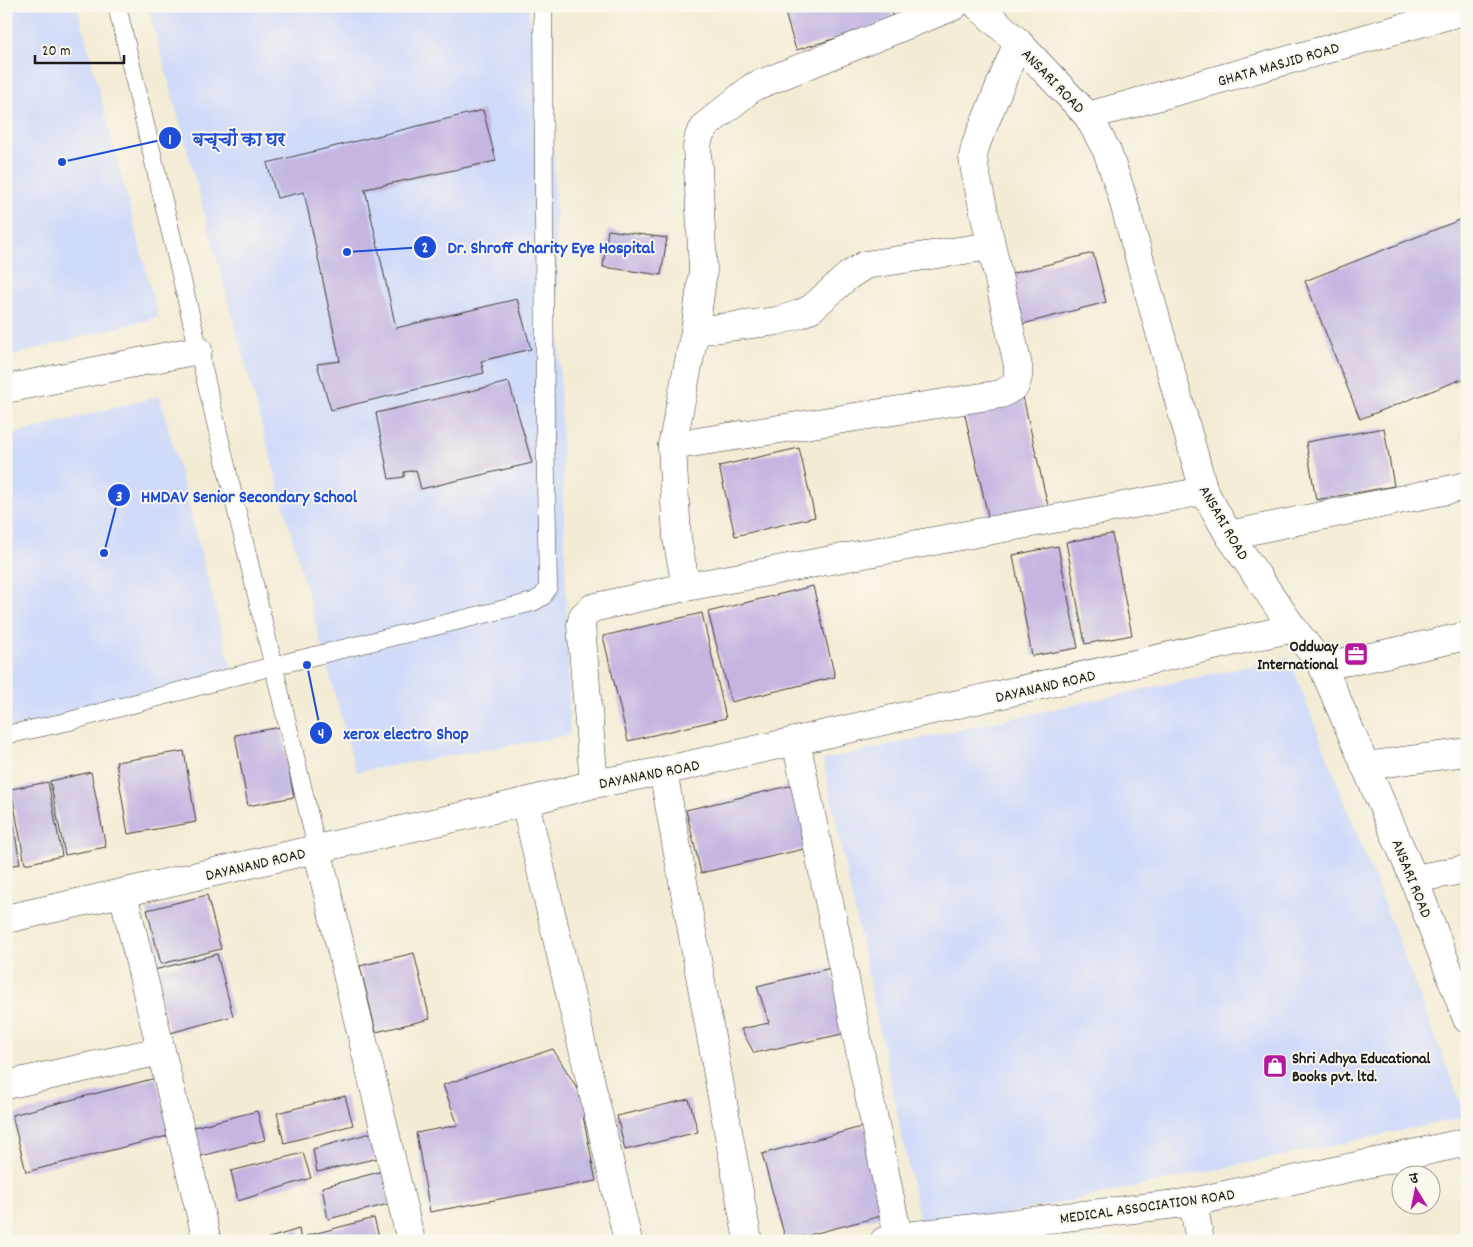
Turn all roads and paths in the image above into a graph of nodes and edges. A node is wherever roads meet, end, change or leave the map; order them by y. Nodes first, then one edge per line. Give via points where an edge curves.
1 (117, 6) edge
2 (544, 6) edge
3 (954, 6) edge
4 (978, 6) edge
5 (1467, 10) edge
6 (1018, 42) junction
7 (1088, 116) junction
8 (991, 246) junction
9 (695, 330) junction
10 (198, 350) junction
11 (6, 389) edge
12 (672, 446) junction
13 (1467, 486) edge
14 (1204, 491) junction
15 (1229, 535) junction
16 (686, 587) junction
17 (1293, 628) junction
18 (1467, 636) edge
19 (1322, 665) junction
20 (274, 666) junction
21 (6, 735) edge
22 (796, 741) junction
23 (1467, 752) edge
24 (1365, 766) junction
25 (664, 771) junction
26 (594, 784) junction
27 (525, 802) junction
28 (317, 849) junction
29 (1467, 869) edge
30 (1414, 879) junction
31 (123, 893) junction
32 (6, 919) edge
33 (1467, 1019) edge
34 (160, 1051) junction
35 (6, 1085) edge
36 (1467, 1142) edge
37 (1194, 1202) junction
38 (894, 1240) edge
39 (207, 1241) edge
40 (412, 1241) edge
41 (628, 1241) edge
42 (748, 1241) edge
43 (1200, 1241) edge

1 - 10 lane
2 - 20 lane via 548,587 543,596 533,602
3 - 9 street via 753,87 706,125 698,136 697,147 703,271
4 - 6 street, ANSARI ROAD
5 - 7 street, GHATA MASJID ROAD
6 - 7 street, ANSARI ROAD
6 - 8 street via 973,157
7 - 14 street, ANSARI ROAD via 1107,151 1120,189
8 - 9 street via 864,265 812,308 800,314 777,321
8 - 12 street via 1018,366 1015,386 1001,394
9 - 12 street
10 - 11 street
10 - 20 lane
12 - 16 street via 677,538
13 - 15 street
14 - 15 street, ANSARI ROAD
14 - 16 street
15 - 17 street, ANSARI ROAD
16 - 26 street via 592,608 583,616 581,625
17 - 19 street, ANSARI ROAD
17 - 22 street, DAYANAND ROAD
18 - 19 street
19 - 24 street, ANSARI ROAD
20 - 21 lane
20 - 28 lane
22 - 25 street, DAYANAND ROAD
22 - 38 street
23 - 24 street
24 - 30 street, ANSARI ROAD
25 - 26 street, DAYANAND ROAD
25 - 42 street
26 - 27 street, DAYANAND ROAD
27 - 28 street, DAYANAND ROAD
27 - 41 street
28 - 31 street, DAYANAND ROAD
28 - 40 street
29 - 30 street
30 - 33 street, ANSARI ROAD
31 - 32 street, DAYANAND ROAD
31 - 34 street
34 - 35 street
34 - 39 street
36 - 37 street, MEDICAL ASSOCIATION ROAD
37 - 38 street, MEDICAL ASSOCIATION ROAD
37 - 43 street

